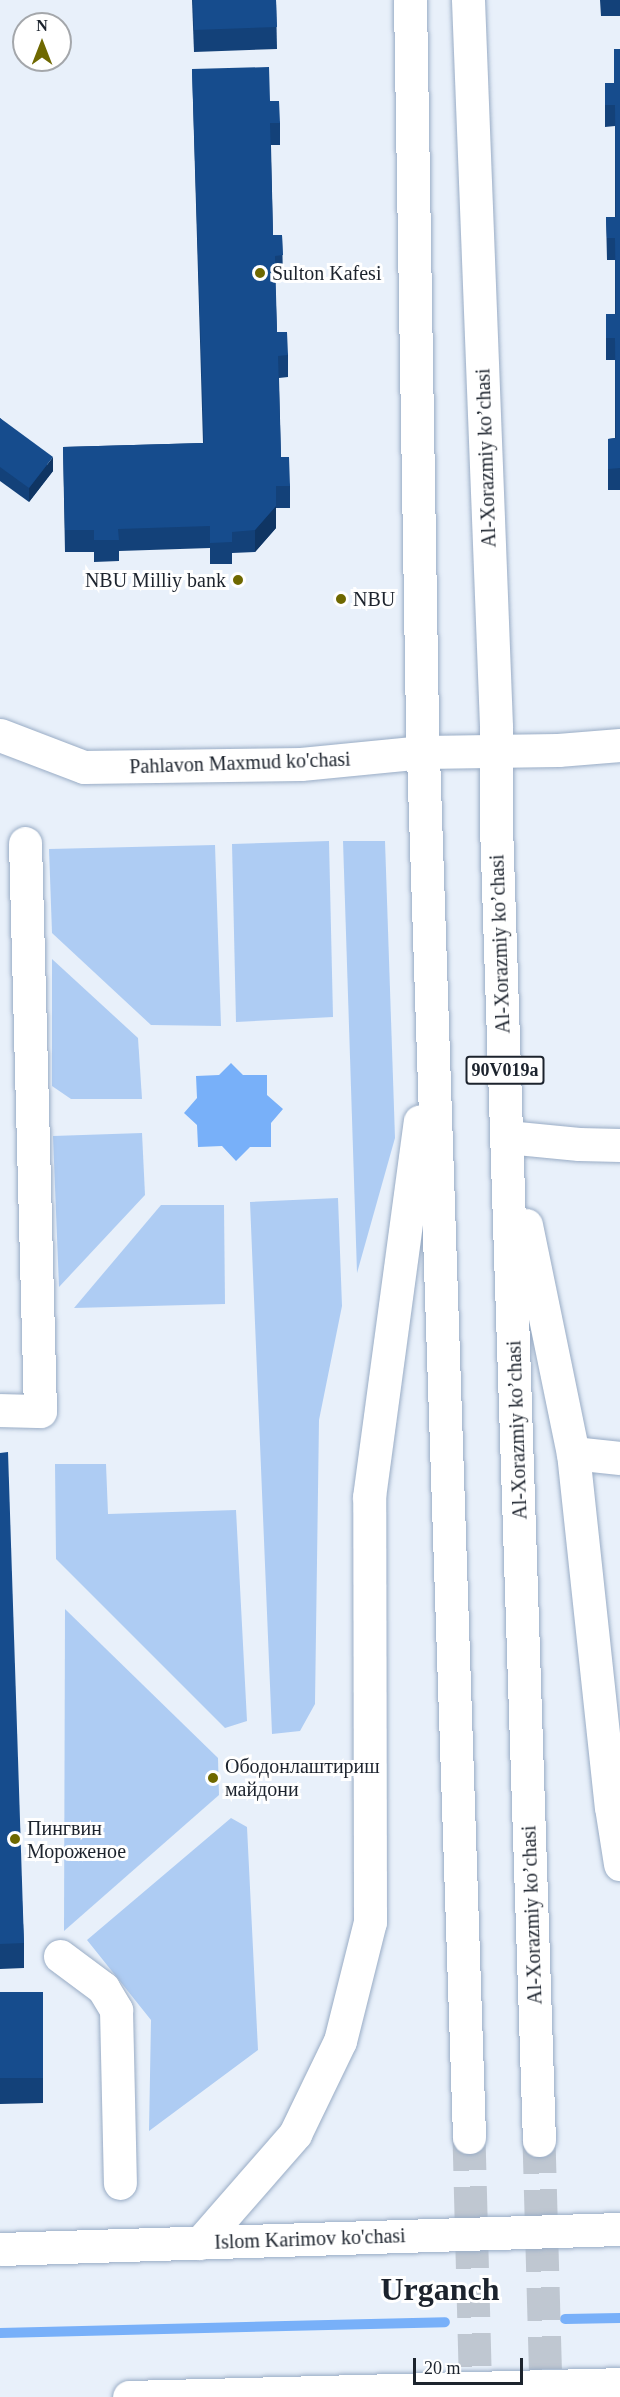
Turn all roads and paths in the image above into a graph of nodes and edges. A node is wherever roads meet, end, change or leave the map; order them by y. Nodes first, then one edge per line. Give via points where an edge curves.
1 (410, 0) edge
2 (468, 0) edge
3 (0, 735) edge
4 (620, 745) edge
5 (423, 752) junction
6 (495, 752) junction
7 (25, 843) dead end
8 (432, 1027) junction
9 (507, 1137) junction
10 (620, 1145) edge
11 (0, 1410) edge
12 (573, 1453) junction
13 (620, 1458) edge
14 (620, 1864) edge
15 (60, 1956) dead end
16 (469, 2137) tunnel mouth
17 (539, 2140) tunnel mouth
18 (120, 2183) dead end
19 (620, 2229) edge
20 (200, 2243) junction
21 (0, 2249) edge
22 (620, 2384) edge
23 (129, 2397) edge

1 - 5 main road
2 - 6 main road, Al-Xorazmiy ko’chasi / 90V019a
3 - 5 main road, Pahlavon Maxmud ko'chasi via 84,767 301,764
4 - 6 main road, Pahlavon Maxmud ko'chasi
5 - 6 main road, Pahlavon Maxmud ko'chasi
5 - 8 main road
6 - 9 main road, Al-Xorazmiy ko’chasi / 90V019a
7 - 11 main road via 40,1411
8 - 16 main road
8 - 20 main road via 369,1497 370,1922 340,2041 295,2134
9 - 10 main road
9 - 12 main road
9 - 17 main road, Al-Xorazmiy ko’chasi / 90V019a
12 - 13 main road
12 - 14 main road
15 - 18 main road via 103,1988 116,2010
19 - 20 main road, Islom Karimov ko'chasi
20 - 21 main road, Islom Karimov ko'chasi
22 - 23 main road

